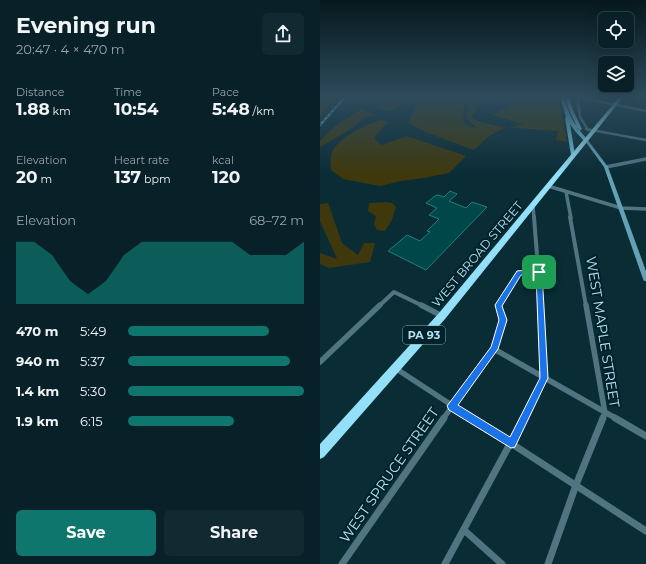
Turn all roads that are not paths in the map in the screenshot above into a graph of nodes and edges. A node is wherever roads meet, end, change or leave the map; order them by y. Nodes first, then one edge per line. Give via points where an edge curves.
1 (567, 122) edge
2 (572, 122) edge
3 (577, 122) edge
4 (583, 122) edge
5 (600, 122) edge
6 (581, 131) junction
7 (592, 132) junction
8 (586, 140) junction
9 (646, 140) edge
10 (573, 155) junction
11 (646, 159) edge
12 (606, 168) junction
13 (548, 186) junction
14 (566, 192) junction
15 (533, 206) junction
16 (621, 208) junction
17 (646, 209) edge
18 (539, 272) junction
19 (646, 279) edge
20 (442, 316) junction
21 (494, 349) junction
22 (320, 362) edge
23 (395, 368) junction
24 (544, 378) junction
25 (452, 406) junction
26 (605, 413) junction
27 (646, 436) edge
28 (511, 444) junction
29 (320, 453) edge
30 (576, 485) junction
31 (464, 530) junction
32 (646, 532) edge
33 (342, 564) edge
34 (445, 564) edge
35 (502, 564) edge
36 (548, 564) edge

1 - 10 main road
2 - 8 main road
3 - 6 main road
4 - 7 street via 586,129
5 - 7 highway, PA 93
6 - 7 highway
6 - 8 main road
7 - 8 highway, PA 93
7 - 9 street
8 - 10 highway, WEST BROAD STREET / PA 93
8 - 12 street
10 - 13 highway, WEST BROAD STREET / PA 93
11 - 12 street
12 - 16 street
13 - 14 street
13 - 15 highway, WEST BROAD STREET / PA 93
14 - 16 street
14 - 26 street, WEST MAPLE STREET
15 - 18 street
15 - 20 highway, WEST BROAD STREET / PA 93
16 - 17 street
16 - 19 street
18 - 21 street, WEST SPRUCE STREET via 519,272 499,305 503,320
18 - 24 street
20 - 22 street via 394,292
20 - 23 highway, WEST BROAD STREET / PA 93
21 - 24 street
21 - 25 street, WEST SPRUCE STREET
23 - 25 street
23 - 29 highway, WEST BROAD STREET / PA 93
24 - 26 street
24 - 28 street
25 - 28 street
25 - 33 street, WEST SPRUCE STREET
26 - 27 street
26 - 30 street, WEST MAPLE STREET
28 - 30 street
28 - 31 street
30 - 32 street
30 - 36 street, WEST MAPLE STREET
31 - 34 street
31 - 35 street

